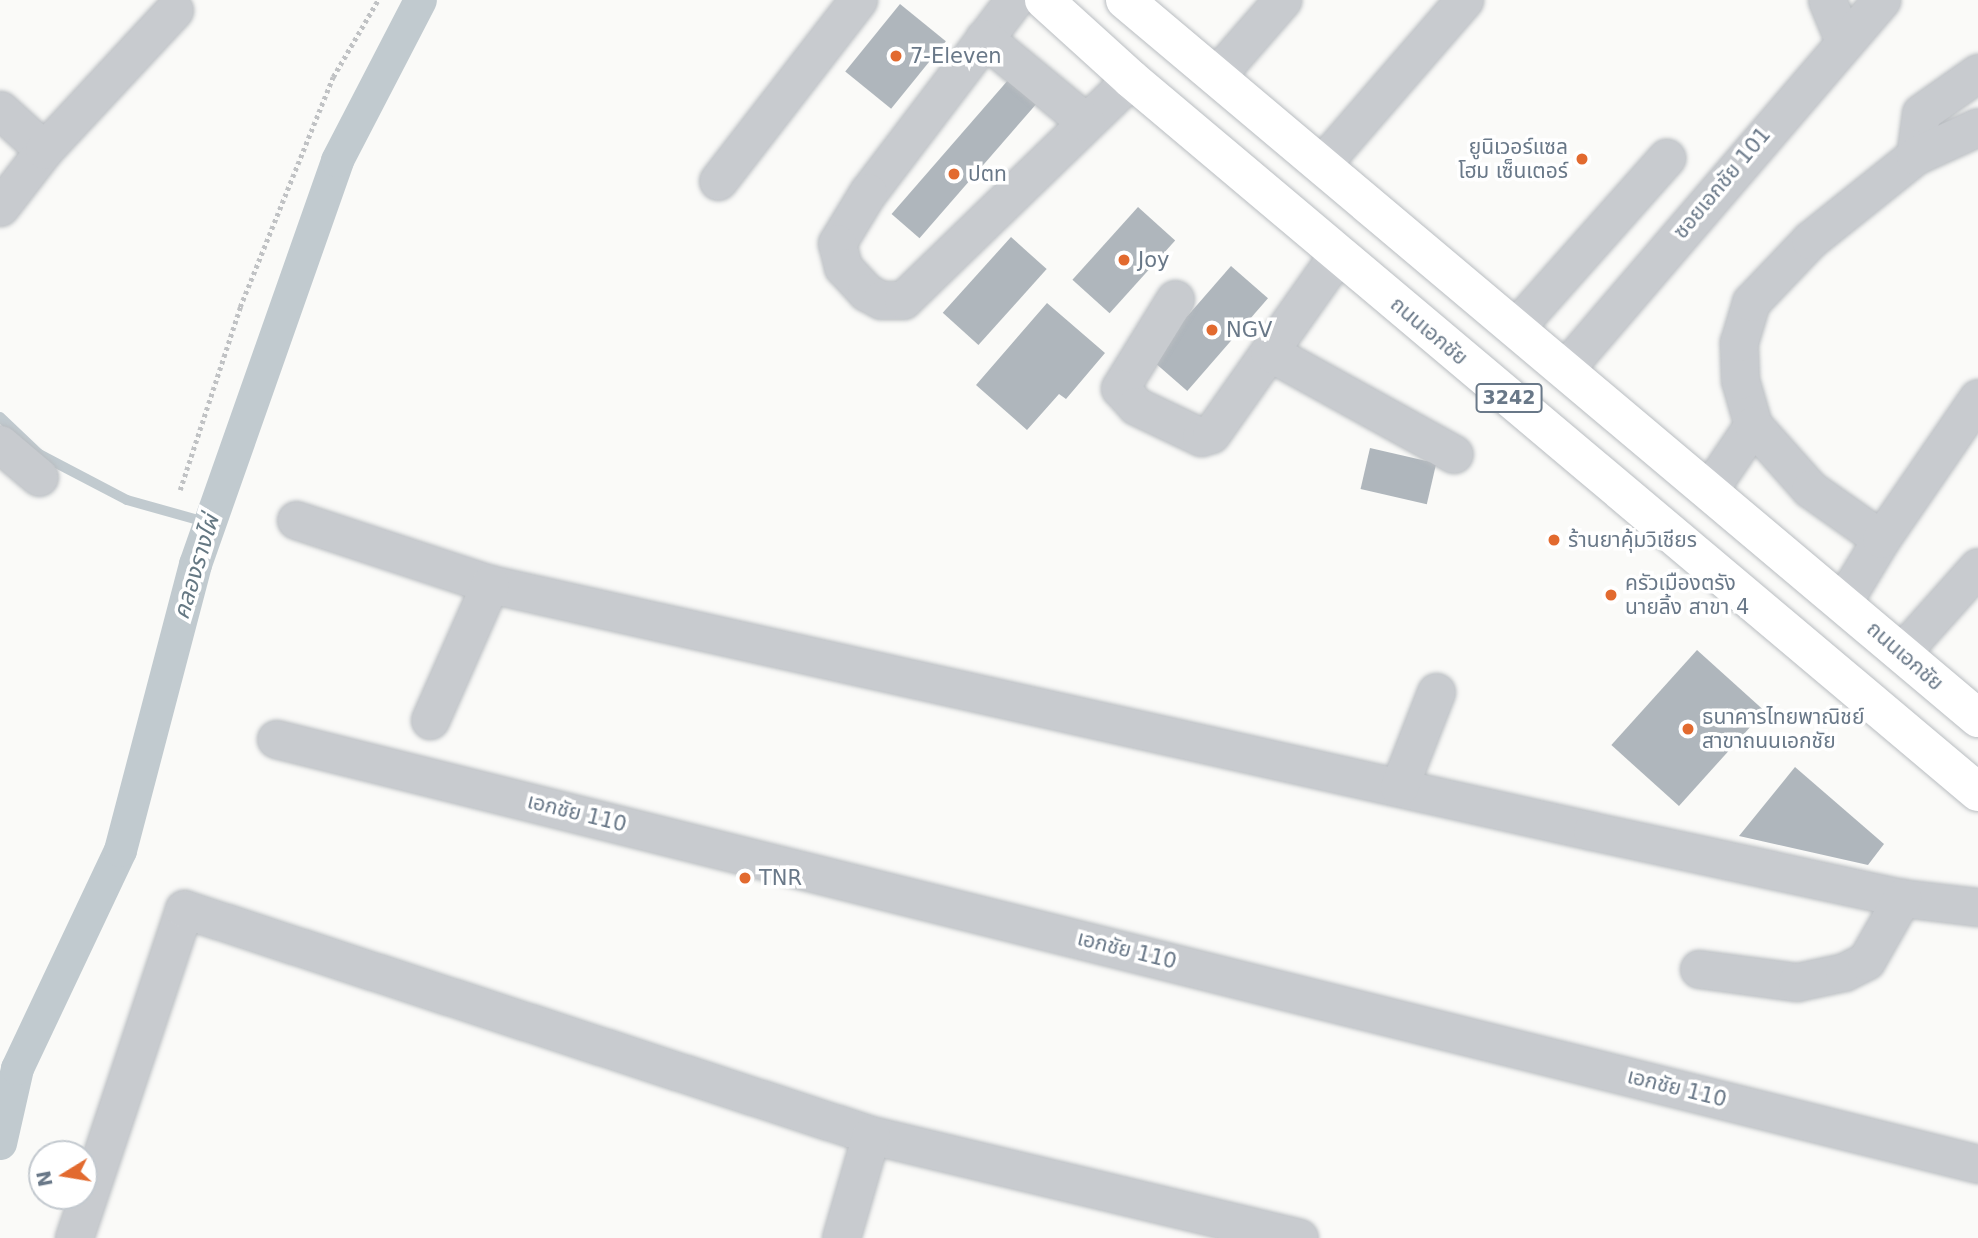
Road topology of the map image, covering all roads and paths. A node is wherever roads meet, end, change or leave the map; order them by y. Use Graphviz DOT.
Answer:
graph roads {
  1 [pos="378,0"];
  2 [pos="858,0"];
  3 [pos="1014,0"];
  4 [pos="1044,0"];
  5 [pos="1125,0"];
  6 [pos="1282,0"];
  7 [pos="1464,0"];
  8 [pos="1827,0"];
  9 [pos="1881,0"];
  10 [pos="174,10"];
  11 [pos="984,38"];
  12 [pos="1844,41"];
  13 [pos="1978,73"];
  14 [pos="1216,76"];
  15 [pos="1131,79"];
  16 [pos="0,110"];
  17 [pos="1086,122"];
  18 [pos="1978,127"];
  19 [pos="44,150"];
  20 [pos="1915,156"];
  21 [pos="1666,158"];
  22 [pos="1322,164"];
  23 [pos="718,181"];
  24 [pos="0,206"];
  25 [pos="1338,254"];
  26 [pos="1175,299"];
  27 [pos="1517,326"];
  28 [pos="1269,352"];
  29 [pos="1566,369"];
  30 [pos="1978,398"];
  31 [pos="1753,425"];
  32 [pos="0,444"];
  33 [pos="1454,454"];
  34 [pos="39,477"];
  35 [pos="180,490"];
  36 [pos="1709,490"];
  37 [pos="296,520"];
  38 [pos="1881,539"];
  39 [pos="1978,567"];
  40 [pos="490,584"];
  41 [pos="1843,602"];
  42 [pos="1901,653"];
  43 [pos="1436,692"];
  44 [pos="1978,718"];
  45 [pos="430,720"];
  46 [pos="276,739"];
  47 [pos="1399,788"];
  48 [pos="1978,792"];
  49 [pos="1902,898"];
  50 [pos="1978,907"];
  51 [pos="1699,969"];
  52 [pos="871,1135"];
  53 [pos="1978,1164"];
  54 [pos="74,1238"];
  55 [pos="841,1238"];
  56 [pos="1299,1238"];
  1 -- 35 [label="path"];
  2 -- 23 [label="street"];
  3 -- 11 [label="street"];
  4 -- 15 [label="main road, ถนนเอกชัย / 3242"];
  5 -- 14 [label="main road, ถนนเอกชัย / 3242"];
  6 -- 14 [label="street"];
  7 -- 22 [label="street"];
  8 -- 12 [label="street"];
  9 -- 12 [label="street, ซอยเอกชัย 101"];
  10 -- 19 [label="street"];
  11 -- 17 [label="street"];
  11 -- 17 [label="street"];
  12 -- 29 [label="street, ซอยเอกชัย 101"];
  13 -- 20 [label="street"];
  14 -- 22 [label="main road, ถนนเอกชัย / 3242"];
  15 -- 17 [label="street"];
  15 -- 25 [label="main road, ถนนเอกชัย / 3242"];
  16 -- 19 [label="street"];
  18 -- 20 [label="street"];
  19 -- 24 [label="street"];
  20 -- 31 [label="street"];
  21 -- 27 [label="street"];
  22 -- 27 [label="main road, ถนนเอกชัย / 3242"];
  25 -- 28 [label="street"];
  25 -- 48 [label="main road, ถนนเอกชัย / 3242"];
  26 -- 28 [label="street"];
  27 -- 29 [label="main road, ถนนเอกชัย / 3242"];
  28 -- 33 [label="street"];
  29 -- 36 [label="main road, ถนนเอกชัย / 3242"];
  30 -- 38 [label="street"];
  31 -- 36 [label="street"];
  31 -- 38 [label="street"];
  32 -- 34 [label="street"];
  36 -- 41 [label="main road, ถนนเอกชัย / 3242"];
  37 -- 40 [label="street"];
  38 -- 41 [label="street"];
  39 -- 42 [label="street"];
  40 -- 45 [label="street"];
  40 -- 47 [label="street"];
  41 -- 42 [label="main road, ถนนเอกชัย / 3242"];
  42 -- 44 [label="main road, ถนนเอกชัย / 3242"];
  43 -- 47 [label="street"];
  46 -- 53 [label="street, เอกชัย 110"];
  47 -- 49 [label="street"];
  49 -- 50 [label="street"];
  49 -- 51 [label="street"];
  52 -- 54 [label="street"];
  52 -- 55 [label="street"];
  52 -- 56 [label="street"];
}
